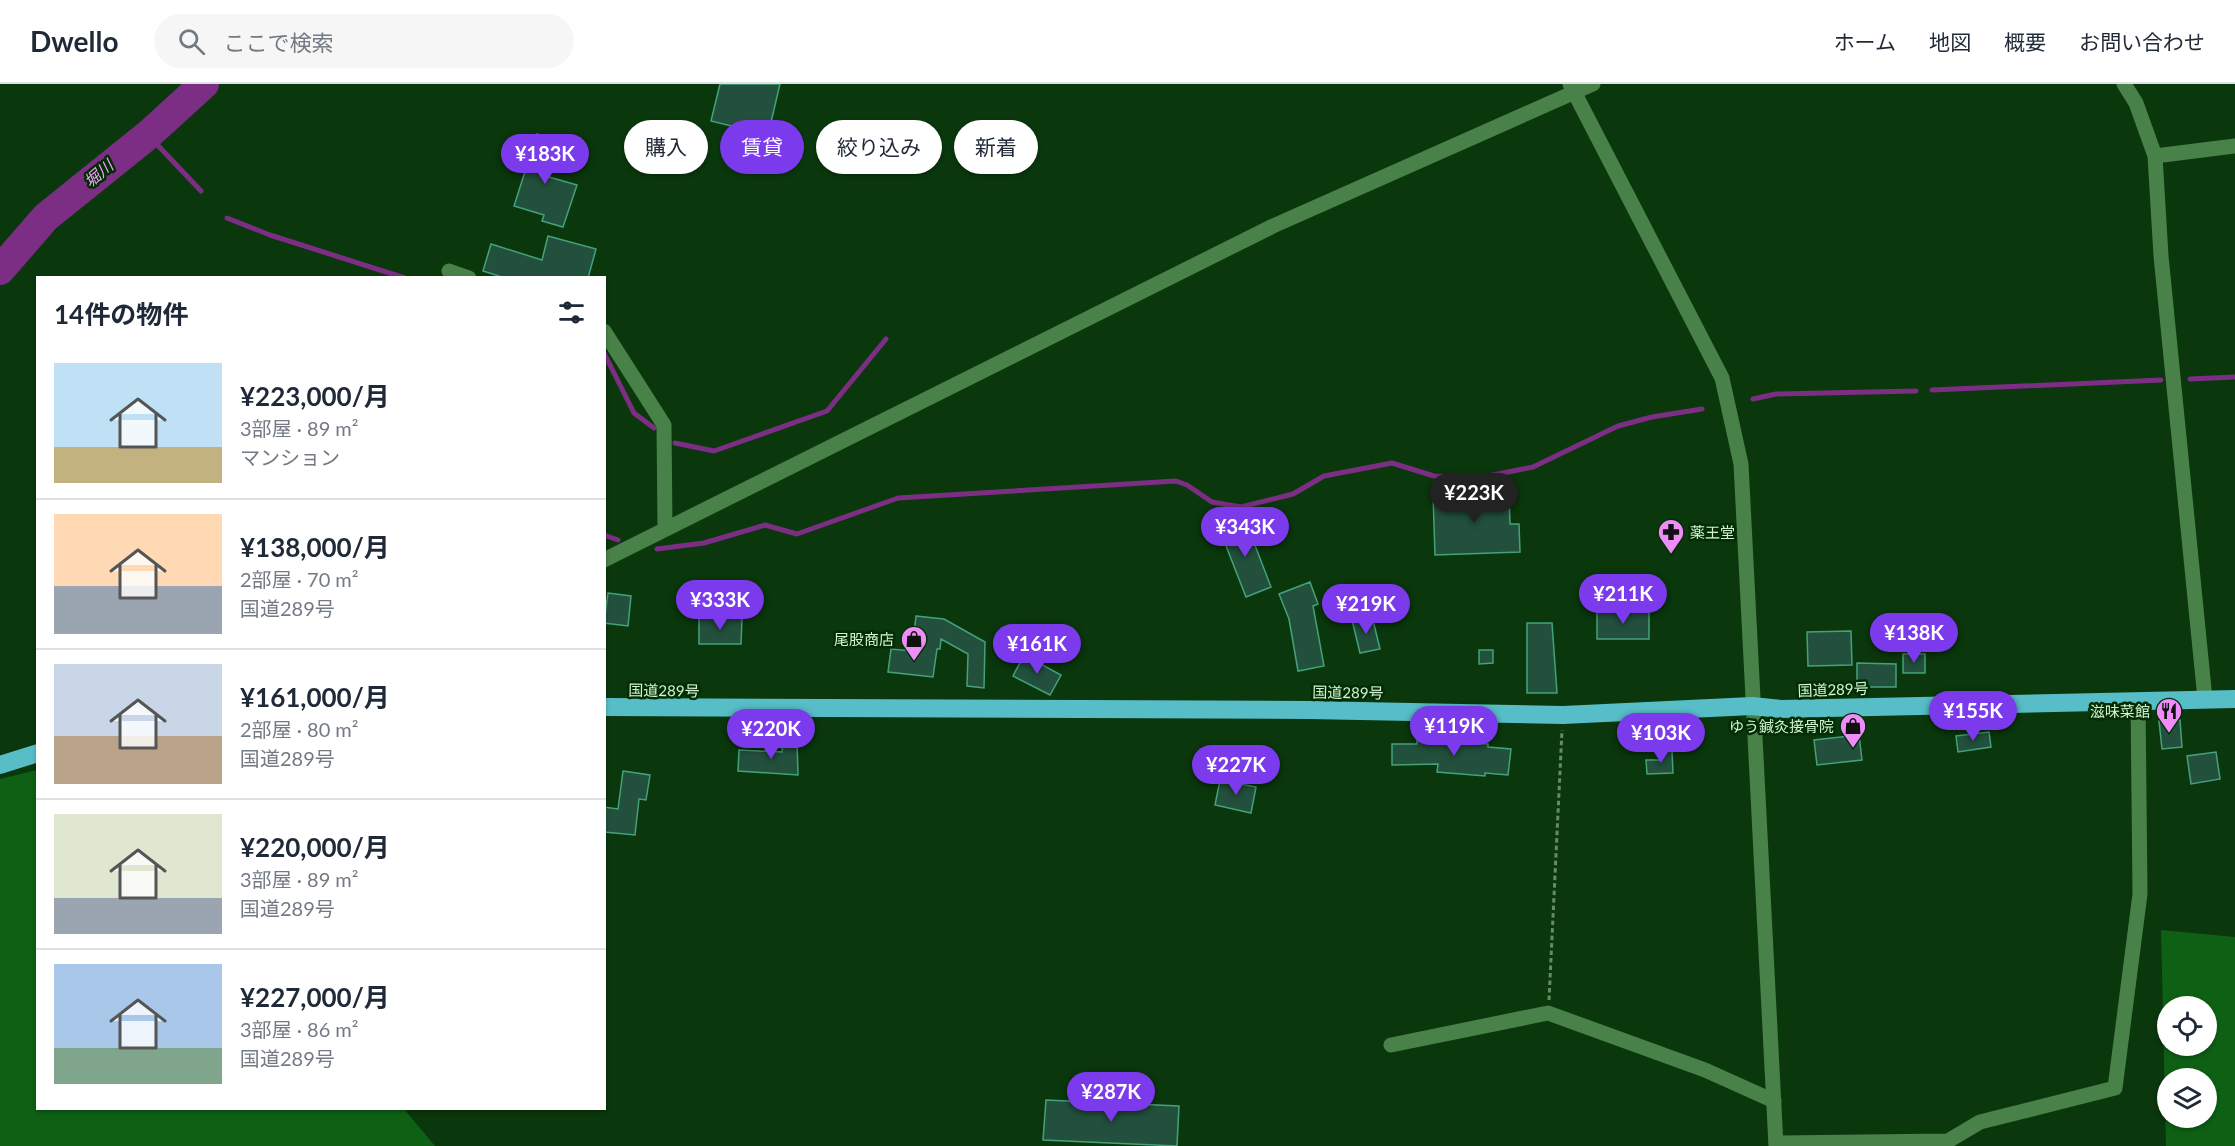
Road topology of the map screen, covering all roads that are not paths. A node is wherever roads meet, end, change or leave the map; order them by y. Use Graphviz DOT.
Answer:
graph roads {
  1 [pos="1593,84"];
  2 [pos="2124,84"];
  3 [pos="1571,89"];
  4 [pos="2235,146"];
  5 [pos="2155,156"];
  6 [pos="449,271"];
  7 [pos="463,276"];
  8 [pos="606,334"];
  9 [pos="665,529"];
  10 [pos="606,559"];
  11 [pos="2138,699"];
  12 [pos="2205,699"];
  13 [pos="2235,699"];
  14 [pos="1752,706"];
  15 [pos="606,707"];
  16 [pos="36,754"];
  17 [pos="0,765"];
  18 [pos="1391,1045"];
  19 [pos="1774,1101"];
  20 [pos="1776,1144"];
  1 -- 3 [label="street"];
  2 -- 5 [label="street"];
  3 -- 9 [label="street"];
  3 -- 14 [label="street"];
  4 -- 5 [label="street"];
  5 -- 12 [label="street"];
  6 -- 7 [label="street"];
  8 -- 9 [label="street"];
  9 -- 10 [label="street"];
  11 -- 12 [label="highway, 国道289号"];
  11 -- 14 [label="highway, 国道289号"];
  11 -- 20 [label="street"];
  12 -- 13 [label="highway, 国道289号"];
  14 -- 15 [label="highway, 国道289号"];
  14 -- 19 [label="street"];
  16 -- 17 [label="highway"];
  18 -- 19 [label="street"];
  19 -- 20 [label="street"];
}
